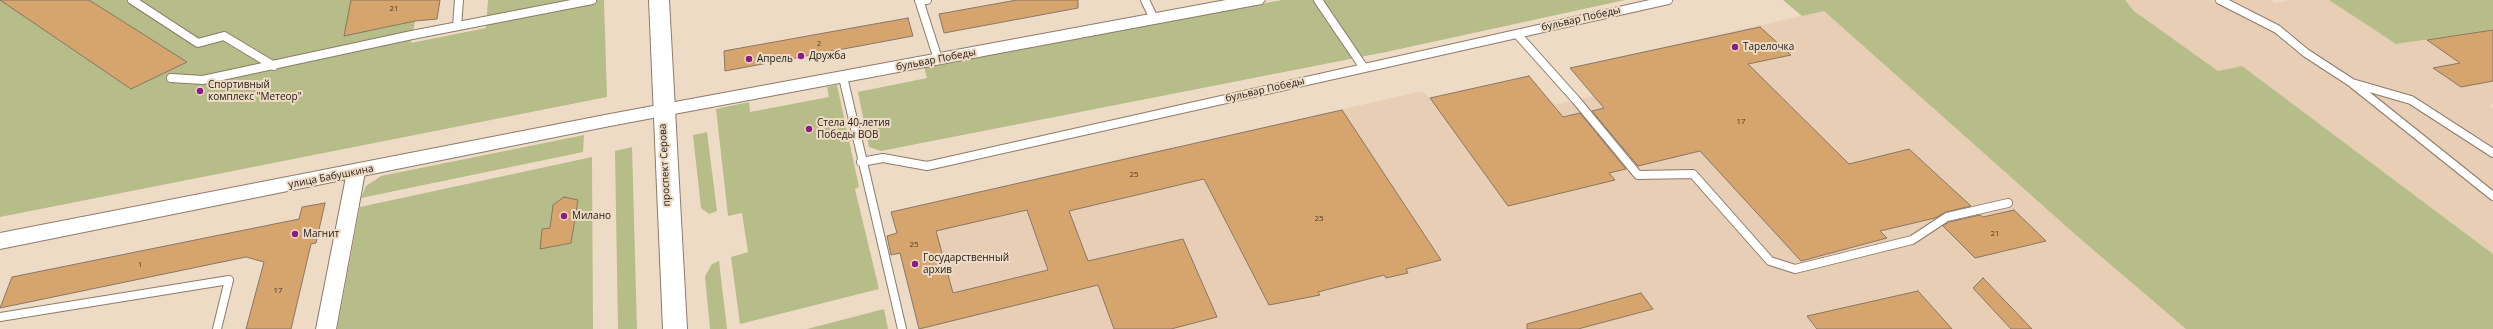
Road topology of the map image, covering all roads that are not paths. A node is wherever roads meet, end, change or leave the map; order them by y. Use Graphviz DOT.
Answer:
graph roads {
  1 [pos="132,0"];
  2 [pos="459,0"];
  3 [pos="592,0"];
  4 [pos="659,0"];
  5 [pos="927,0"];
  6 [pos="1145,0"];
  7 [pos="1256,0"];
  8 [pos="1318,0"];
  9 [pos="1668,0"];
  10 [pos="2220,0"];
  11 [pos="919,1"];
  12 [pos="1154,19"];
  13 [pos="456,26"];
  14 [pos="1517,34"];
  15 [pos="938,59"];
  16 [pos="274,66"];
  17 [pos="1364,68"];
  18 [pos="843,77"];
  19 [pos="171,78"];
  20 [pos="2352,83"];
  21 [pos="663,111"];
  22 [pos="2493,153"];
  23 [pos="861,162"];
  24 [pos="356,172"];
  25 [pos="2493,196"];
  26 [pos="2008,203"];
  27 [pos="0,241"];
  28 [pos="0,317"];
  29 [pos="217,329"];
  30 [pos="326,329"];
  31 [pos="675,329"];
  32 [pos="902,329"];
  1 -- 16 [label="lane"];
  2 -- 13 [label="lane"];
  3 -- 13 [label="lane"];
  4 -- 21 [label="main road, проспект Серова"];
  5 -- 11 [label="lane"];
  6 -- 12 [label="lane"];
  7 -- 12 [label="street, бульвар Победы"];
  8 -- 17 [label="lane"];
  9 -- 14 [label="lane, бульвар Победы"];
  10 -- 20 [label="lane"];
  11 -- 15 [label="lane"];
  12 -- 15 [label="street, бульвар Победы"];
  13 -- 16 [label="lane"];
  14 -- 17 [label="lane, бульвар Победы"];
  14 -- 26 [label="lane"];
  15 -- 18 [label="street, бульвар Победы"];
  16 -- 19 [label="lane"];
  17 -- 23 [label="lane, бульвар Победы"];
  18 -- 21 [label="street, бульвар Победы"];
  18 -- 23 [label="lane"];
  20 -- 22 [label="lane"];
  20 -- 25 [label="lane"];
  21 -- 24 [label="street, улица Бабушкина"];
  21 -- 31 [label="main road, проспект Серова"];
  23 -- 32 [label="lane"];
  24 -- 27 [label="street, улица Бабушкина"];
  24 -- 30 [label="street"];
  28 -- 29 [label="lane"];
}
